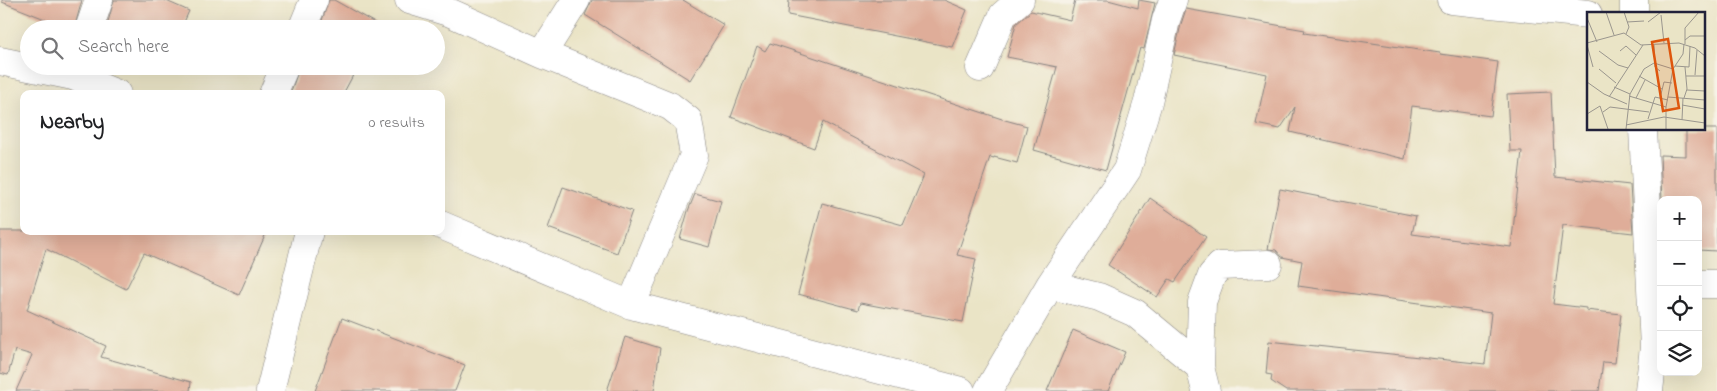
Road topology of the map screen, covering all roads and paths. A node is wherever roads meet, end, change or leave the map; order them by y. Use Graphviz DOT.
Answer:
graph roads {
  1 [pos="99,0"];
  2 [pos="314,0"];
  3 [pos="409,0"];
  4 [pos="576,0"];
  5 [pos="1020,0"];
  6 [pos="1173,0"];
  7 [pos="1451,0"];
  8 [pos="1587,14"];
  9 [pos="93,20"];
  10 [pos="306,20"];
  11 [pos="542,54"];
  12 [pos="0,61"];
  13 [pos="20,64"];
  14 [pos="980,68"];
  15 [pos="82,75"];
  16 [pos="281,75"];
  17 [pos="110,90"];
  18 [pos="275,90"];
  19 [pos="1643,130"];
  20 [pos="445,227"];
  21 [pos="308,235"];
  22 [pos="1268,264"];
  23 [pos="1702,284"];
  24 [pos="1717,284"];
  25 [pos="1050,285"];
  26 [pos="1656,285"];
  27 [pos="631,305"];
  28 [pos="1203,379"];
  29 [pos="270,391"];
  30 [pos="960,391"];
  31 [pos="988,391"];
  32 [pos="1649,391"];
  1 -- 9 [label="street"];
  2 -- 10 [label="street"];
  3 -- 11 [label="street"];
  4 -- 11 [label="street"];
  5 -- 14 [label="street"];
  6 -- 25 [label="street"];
  7 -- 8 [label="street"];
  11 -- 27 [label="street"];
  12 -- 13 [label="street"];
  15 -- 17 [label="street"];
  16 -- 18 [label="street"];
  19 -- 26 [label="street"];
  20 -- 27 [label="street"];
  21 -- 29 [label="street"];
  22 -- 28 [label="street"];
  23 -- 24 [label="street"];
  25 -- 28 [label="street"];
  25 -- 31 [label="street"];
  26 -- 32 [label="street"];
  27 -- 30 [label="street"];
}
